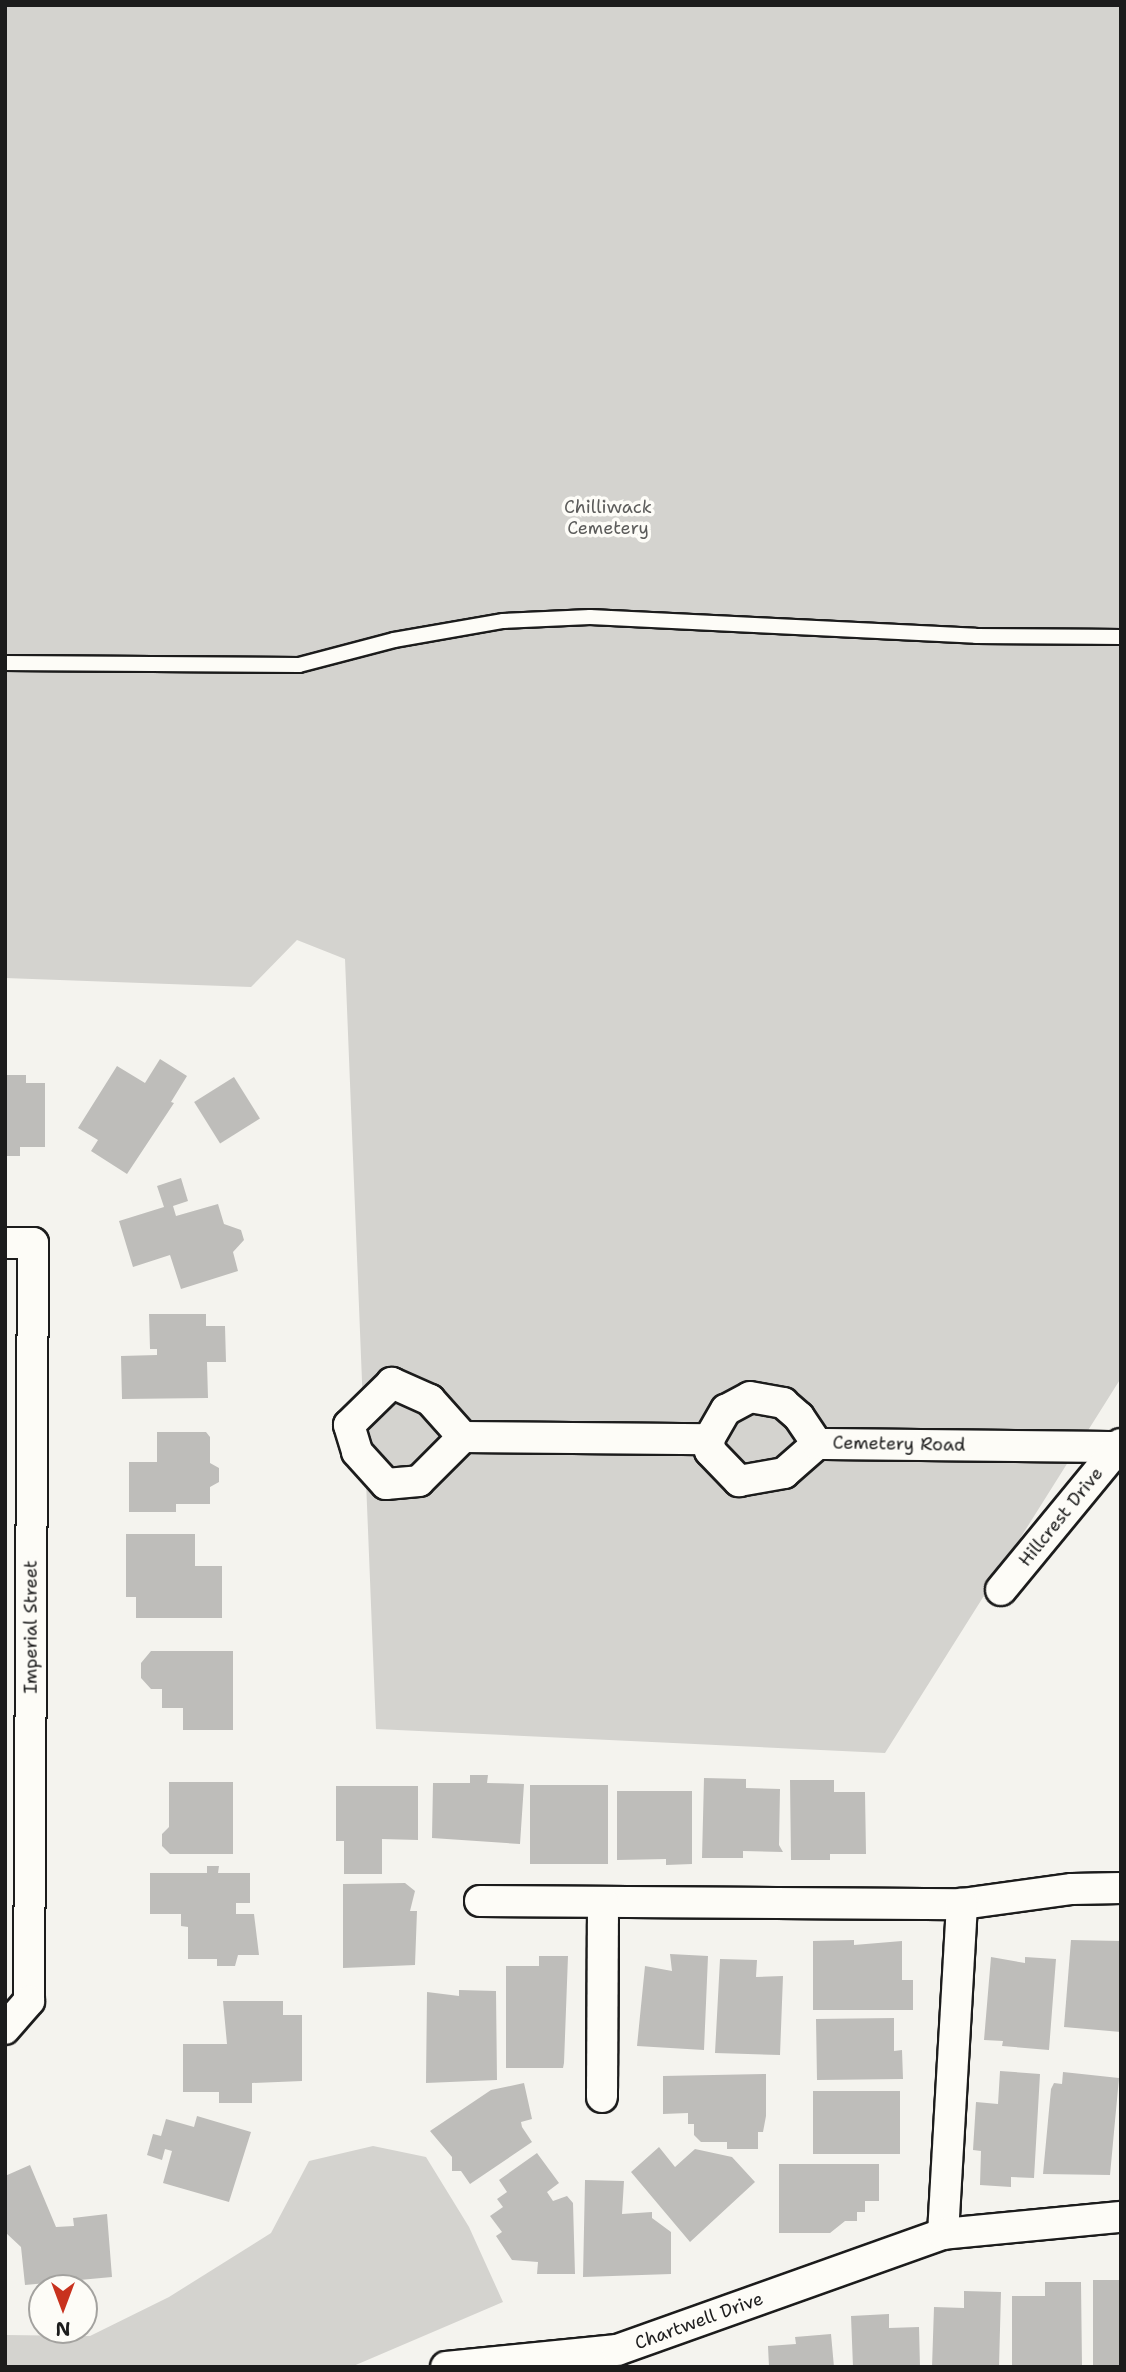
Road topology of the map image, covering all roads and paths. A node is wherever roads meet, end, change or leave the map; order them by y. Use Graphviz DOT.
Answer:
graph roads {
  1 [pos="1121,637"];
  2 [pos="5,663"];
  3 [pos="5,1243"];
  4 [pos="463,1437"];
  5 [pos="709,1439"];
  6 [pos="817,1444"];
  7 [pos="1120,1445"];
  8 [pos="1001,1590"];
  9 [pos="1121,1888"];
  10 [pos="480,1901"];
  11 [pos="603,1903"];
  12 [pos="962,1904"];
  13 [pos="5,2029"];
  14 [pos="602,2097"];
  15 [pos="1121,2217"];
  16 [pos="943,2235"];
  17 [pos="446,2367"];
  1 -- 2 [label="lane"];
  3 -- 13 [label="street, Imperial Street"];
  4 -- 5 [label="street"];
  5 -- 6 [label="street, Cemetery Road"];
  5 -- 6 [label="street"];
  6 -- 7 [label="street, Cemetery Road"];
  7 -- 8 [label="street, Hillcrest Drive"];
  9 -- 12 [label="street"];
  10 -- 11 [label="street"];
  11 -- 12 [label="street"];
  11 -- 14 [label="street"];
  12 -- 16 [label="street"];
  15 -- 16 [label="street, Chartwell Drive"];
  16 -- 17 [label="street, Chartwell Drive"];
}
